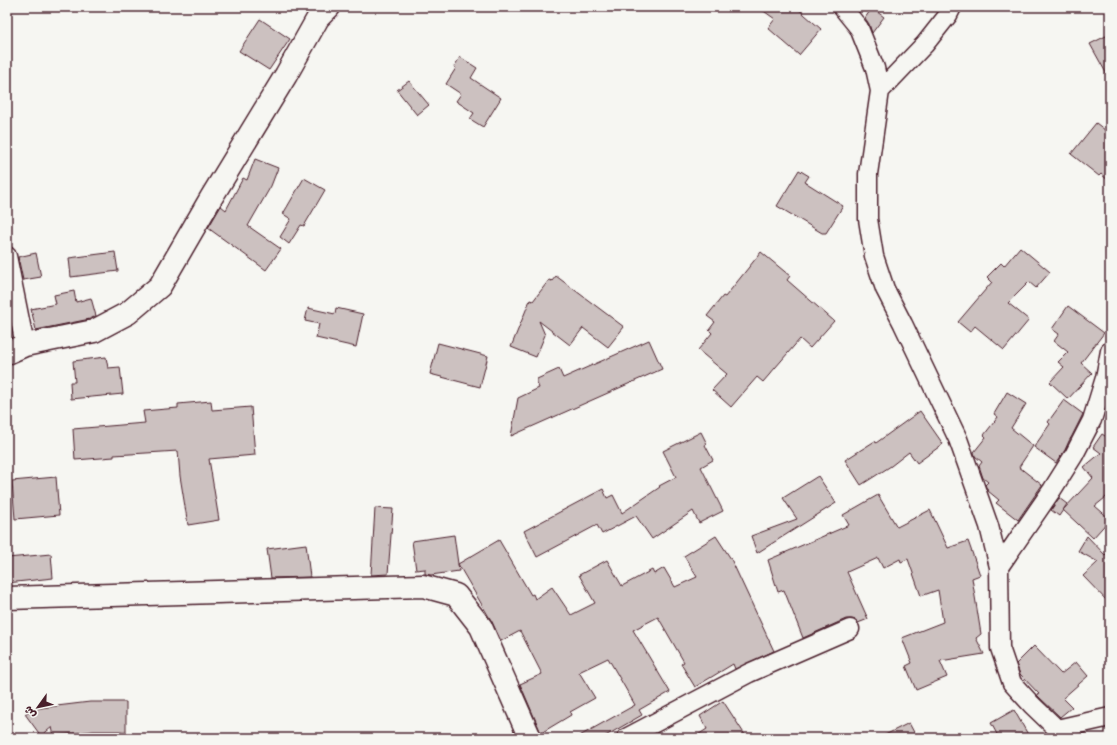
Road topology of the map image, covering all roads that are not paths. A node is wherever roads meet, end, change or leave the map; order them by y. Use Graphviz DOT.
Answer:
graph roads {
  1 [pos="329,7"];
  2 [pos="842,7"];
  3 [pos="952,7"];
  4 [pos="880,91"];
  5 [pos="7,256"];
  6 [pos="16,349"];
  7 [pos="1110,351"];
  8 [pos="999,567"];
  9 [pos="7,598"];
  10 [pos="850,629"];
  11 [pos="1110,717"];
  12 [pos="530,738"];
  13 [pos="626,738"];
  1 -- 6 [label="main road"];
  2 -- 4 [label="street"];
  3 -- 4 [label="street"];
  4 -- 8 [label="street"];
  5 -- 6 [label="street"];
  7 -- 8 [label="street"];
  8 -- 11 [label="street"];
  9 -- 12 [label="main road"];
  10 -- 13 [label="street"];
}
